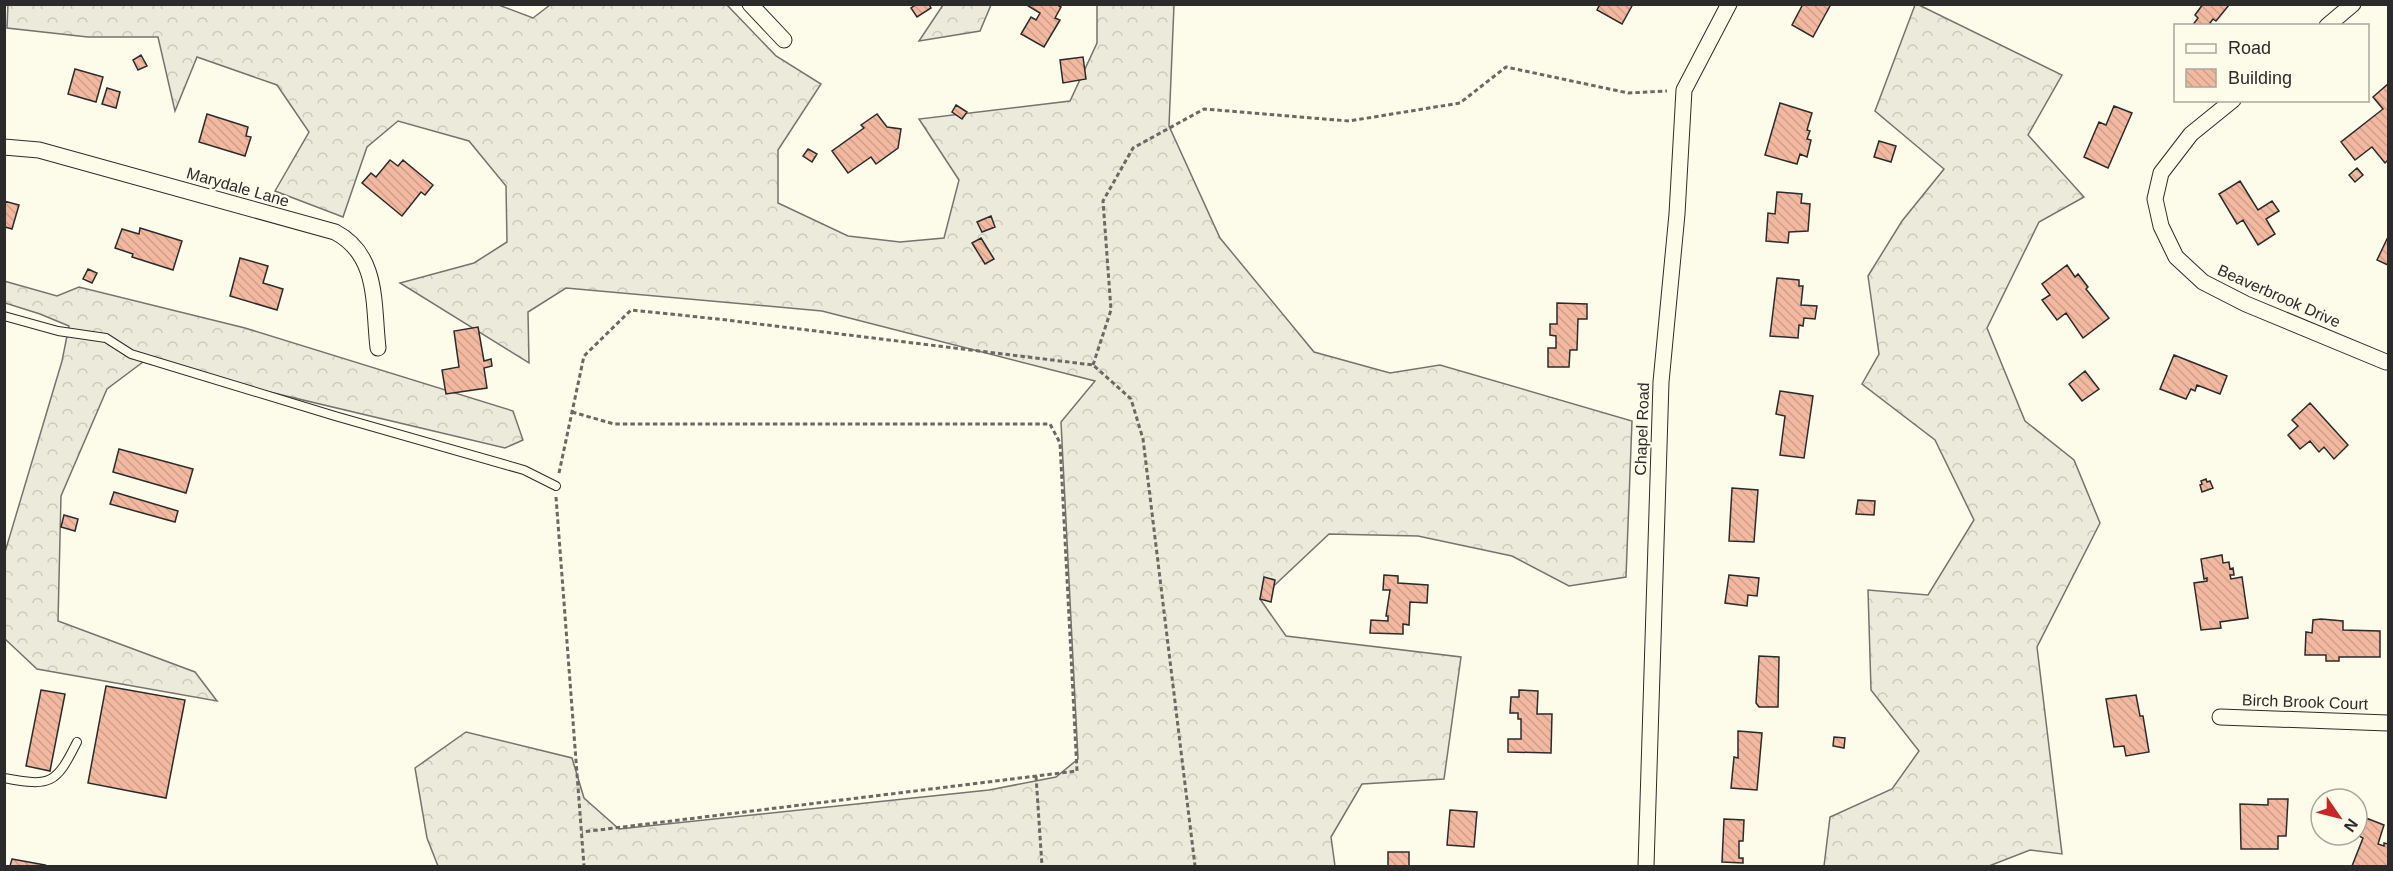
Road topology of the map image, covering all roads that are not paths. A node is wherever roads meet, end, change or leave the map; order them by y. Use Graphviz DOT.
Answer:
graph roads {
  1 [pos="750,4"];
  2 [pos="1729,4"];
  3 [pos="2353,4"];
  4 [pos="2329,24"];
  5 [pos="784,40"];
  6 [pos="2231,102"];
  7 [pos="4,147"];
  8 [pos="4,316"];
  9 [pos="378,348"];
  10 [pos="2386,362"];
  11 [pos="556,486"];
  12 [pos="2220,717"];
  13 [pos="2388,723"];
  14 [pos="77,742"];
  15 [pos="4,778"];
  16 [pos="1646,867"];
  1 -- 5 [label="street"];
  2 -- 16 [label="street, Chapel Road"];
  3 -- 4 [label="street"];
  6 -- 10 [label="street, Beaverbrook Drive"];
  7 -- 9 [label="street, Marydale Lane"];
  8 -- 11 [label="lane"];
  12 -- 13 [label="street, Birch Brook Court"];
  14 -- 15 [label="lane"];
}
